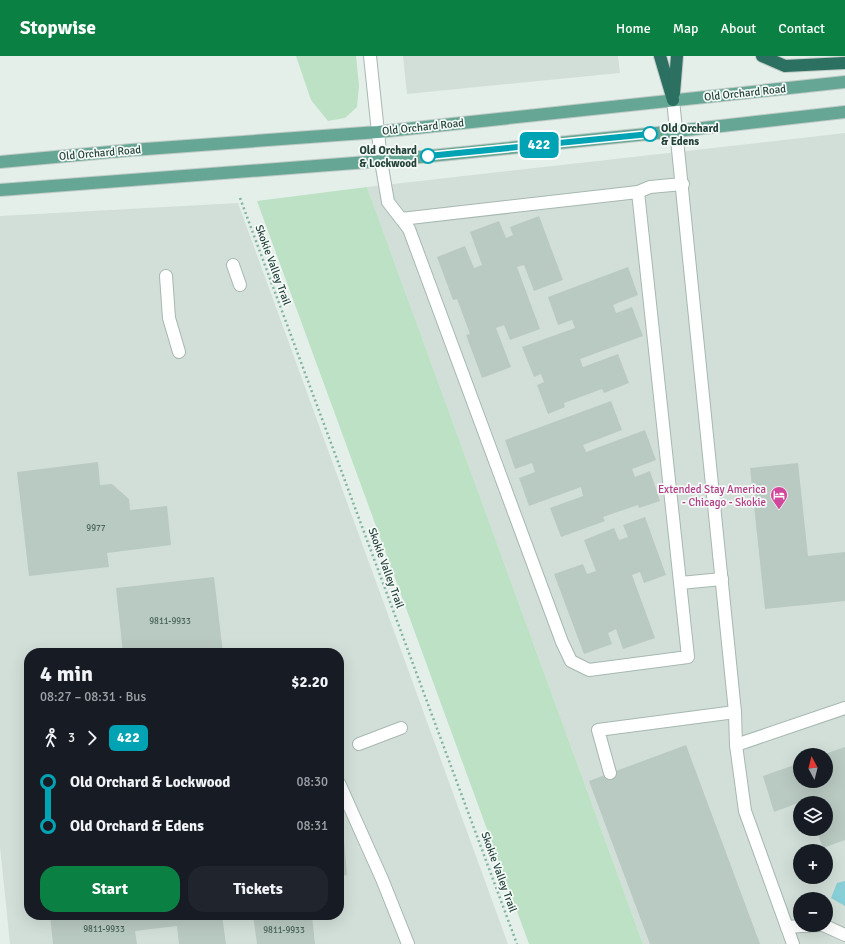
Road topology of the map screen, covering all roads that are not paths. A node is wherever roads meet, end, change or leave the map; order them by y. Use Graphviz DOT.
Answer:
graph roads {
  1 [pos="370,56"];
  2 [pos="660,56"];
  3 [pos="677,56"];
  4 [pos="762,56"];
  5 [pos="845,62"];
  6 [pos="845,82"];
  7 [pos="673,100"];
  8 [pos="845,112"];
  9 [pos="677,131"];
  10 [pos="378,132"];
  11 [pos="381,161"];
  12 [pos="0,162"];
  13 [pos="683,184"];
  14 [pos="0,190"];
  15 [pos="638,192"];
  16 [pos="401,219"];
  17 [pos="233,265"];
  18 [pos="166,276"];
  19 [pos="240,285"];
  20 [pos="179,352"];
  21 [pos="722,579"];
  22 [pos="680,584"];
  23 [pos="845,708"];
  24 [pos="735,712"];
  25 [pos="401,728"];
  26 [pos="359,744"];
  27 [pos="736,745"];
  28 [pos="610,773"];
  29 [pos="344,794"];
  30 [pos="787,927"];
  31 [pos="793,927"];
  32 [pos="833,930"];
  33 [pos="845,935"];
  34 [pos="408,944"];
  35 [pos="793,944"];
  1 -- 10 [label="street"];
  2 -- 7 [label="highway"];
  3 -- 7 [label="highway"];
  4 -- 5 [label="highway"];
  6 -- 7 [label="main road, Old Orchard Road"];
  7 -- 9 [label="street"];
  7 -- 10 [label="main road, Old Orchard Road"];
  8 -- 9 [label="main road"];
  9 -- 11 [label="main road"];
  9 -- 13 [label="street"];
  10 -- 11 [label="street"];
  10 -- 12 [label="main road, Old Orchard Road"];
  11 -- 14 [label="main road"];
  11 -- 16 [label="street"];
  13 -- 15 [label="street"];
  13 -- 21 [label="street"];
  15 -- 16 [label="street"];
  15 -- 22 [label="street"];
  16 -- 22 [label="street"];
  17 -- 19 [label="street"];
  18 -- 20 [label="street"];
  21 -- 22 [label="street"];
  21 -- 24 [label="street"];
  23 -- 27 [label="street"];
  24 -- 27 [label="street"];
  24 -- 28 [label="street"];
  25 -- 26 [label="street"];
  27 -- 30 [label="street"];
  29 -- 34 [label="street"];
  30 -- 31 [label="street"];
  30 -- 35 [label="street"];
  32 -- 33 [label="street"];
}
